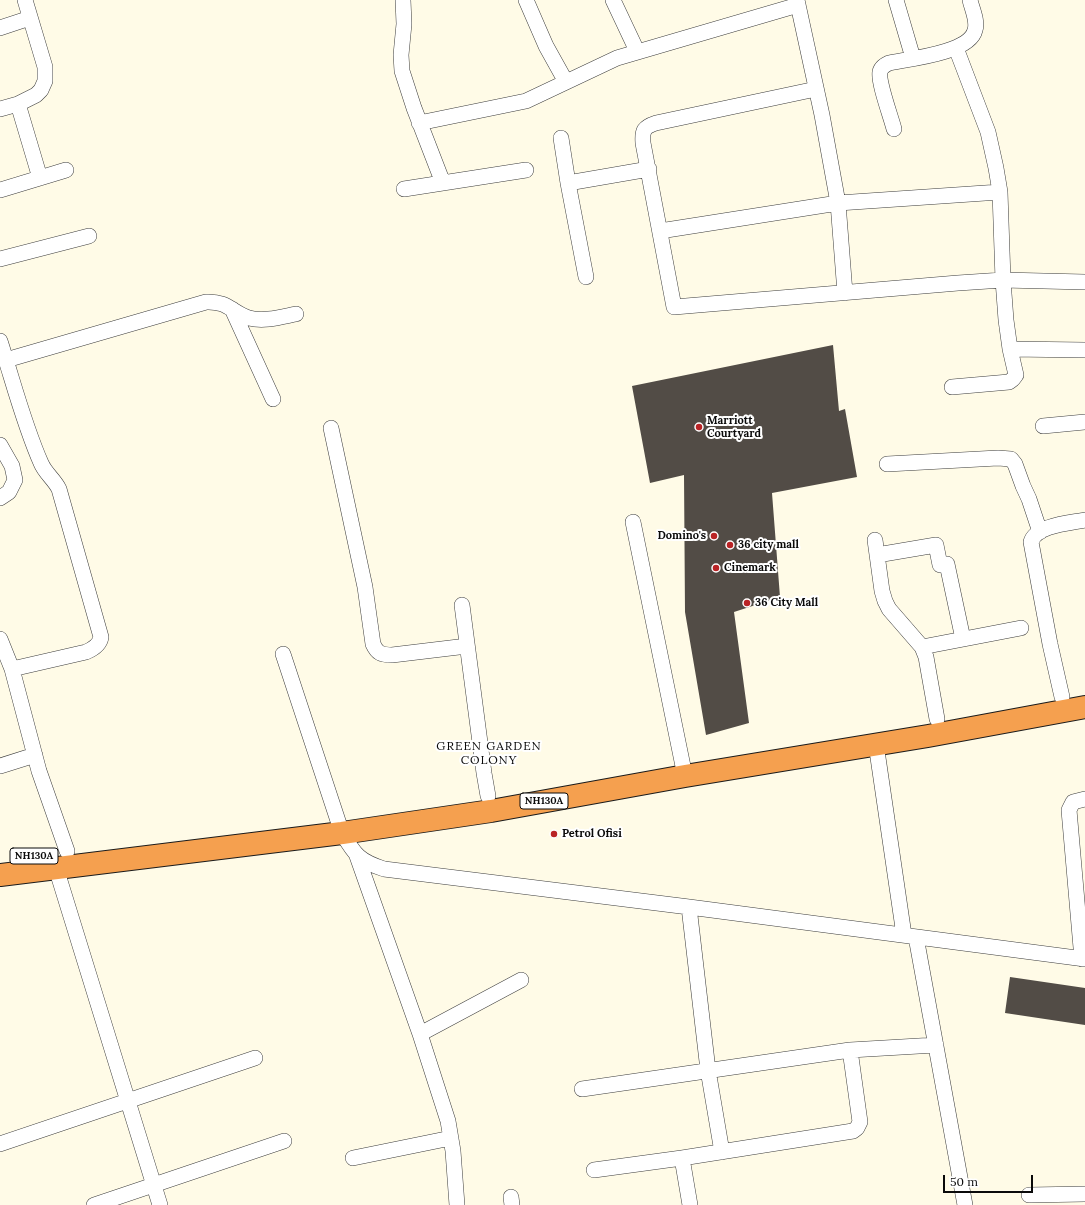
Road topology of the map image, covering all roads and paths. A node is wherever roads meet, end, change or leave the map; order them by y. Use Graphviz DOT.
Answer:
graph roads {
  1 [pos="25,0"];
  2 [pos="403,0"];
  3 [pos="526,0"];
  4 [pos="613,0"];
  5 [pos="896,0"];
  6 [pos="970,0"];
  7 [pos="797,3"];
  8 [pos="30,18"];
  9 [pos="0,28"];
  10 [pos="956,48"];
  11 [pos="637,51"];
  12 [pos="913,58"];
  13 [pos="566,82"];
  14 [pos="816,89"];
  15 [pos="18,104"];
  16 [pos="0,109"];
  17 [pos="419,123"];
  18 [pos="894,129"];
  19 [pos="560,138"];
  20 [pos="649,169"];
  21 [pos="66,170"];
  22 [pos="526,170"];
  23 [pos="40,178"];
  24 [pos="443,183"];
  25 [pos="568,183"];
  26 [pos="404,189"];
  27 [pos="0,190"];
  28 [pos="1000,192"];
  29 [pos="838,203"];
  30 [pos="660,231"];
  31 [pos="89,236"];
  32 [pos="0,259"];
  33 [pos="586,276"];
  34 [pos="1003,280"];
  35 [pos="1085,282"];
  36 [pos="845,293"];
  37 [pos="232,309"];
  38 [pos="296,314"];
  39 [pos="0,340"];
  40 [pos="1010,349"];
  41 [pos="1085,350"];
  42 [pos="6,360"];
  43 [pos="952,387"];
  44 [pos="273,399"];
  45 [pos="1085,422"];
  46 [pos="1043,426"];
  47 [pos="331,428"];
  48 [pos="0,445"];
  49 [pos="887,464"];
  50 [pos="0,498"];
  51 [pos="1085,520"];
  52 [pos="633,522"];
  53 [pos="1040,532"];
  54 [pos="462,605"];
  55 [pos="1021,628"];
  56 [pos="0,639"];
  57 [pos="962,639"];
  58 [pos="468,646"];
  59 [pos="922,647"];
  60 [pos="283,654"];
  61 [pos="12,669"];
  62 [pos="1085,693"];
  63 [pos="1062,697"];
  64 [pos="1085,707"];
  65 [pos="930,726"];
  66 [pos="876,744"];
  67 [pos="35,755"];
  68 [pos="0,766"];
  69 [pos="683,770"];
  70 [pos="488,796"];
  71 [pos="1085,799"];
  72 [pos="340,826"];
  73 [pos="357,856"];
  74 [pos="0,860"];
  75 [pos="62,860"];
  76 [pos="0,875"];
  77 [pos="689,907"];
  78 [pos="910,936"];
  79 [pos="1084,959"];
  80 [pos="521,980"];
  81 [pos="420,1034"];
  82 [pos="936,1045"];
  83 [pos="850,1050"];
  84 [pos="255,1058"];
  85 [pos="708,1070"];
  86 [pos="582,1089"];
  87 [pos="128,1100"];
  88 [pos="451,1138"];
  89 [pos="284,1141"];
  90 [pos="0,1144"];
  91 [pos="722,1152"];
  92 [pos="353,1158"];
  93 [pos="682,1158"];
  94 [pos="594,1170"];
  95 [pos="154,1185"];
  96 [pos="1085,1194"];
  97 [pos="1029,1195"];
  98 [pos="94,1205"];
  99 [pos="160,1205"];
  100 [pos="457,1205"];
  101 [pos="690,1205"];
  102 [pos="965,1205"];
  1 -- 8 [label="street"];
  2 -- 17 [label="street"];
  3 -- 13 [label="street"];
  4 -- 11 [label="street"];
  5 -- 12 [label="street"];
  6 -- 10 [label="street"];
  7 -- 11 [label="street"];
  7 -- 14 [label="street"];
  8 -- 9 [label="street"];
  8 -- 15 [label="street"];
  10 -- 12 [label="street"];
  10 -- 28 [label="street"];
  11 -- 13 [label="street"];
  12 -- 18 [label="street"];
  13 -- 17 [label="street"];
  14 -- 20 [label="street"];
  14 -- 29 [label="street"];
  15 -- 16 [label="street"];
  15 -- 23 [label="street"];
  17 -- 24 [label="street"];
  19 -- 25 [label="street"];
  20 -- 25 [label="street"];
  20 -- 30 [label="street"];
  21 -- 23 [label="street"];
  22 -- 24 [label="street"];
  23 -- 27 [label="street"];
  24 -- 26 [label="street"];
  25 -- 33 [label="street"];
  28 -- 29 [label="street"];
  28 -- 34 [label="street"];
  29 -- 30 [label="street"];
  29 -- 36 [label="street"];
  30 -- 36 [label="street"];
  31 -- 32 [label="street"];
  34 -- 35 [label="street"];
  34 -- 36 [label="street"];
  34 -- 40 [label="street"];
  37 -- 38 [label="street"];
  37 -- 42 [label="street"];
  37 -- 44 [label="street"];
  39 -- 42 [label="street"];
  40 -- 41 [label="street"];
  40 -- 43 [label="street"];
  42 -- 61 [label="street"];
  45 -- 46 [label="street"];
  47 -- 58 [label="street"];
  48 -- 50 [label="street"];
  49 -- 53 [label="street"];
  51 -- 53 [label="street"];
  52 -- 69 [label="street"];
  53 -- 63 [label="street"];
  54 -- 58 [label="street"];
  55 -- 57 [label="street"];
  56 -- 61 [label="street"];
  57 -- 59 [label="street"];
  57 -- 59 [label="street"];
  58 -- 70 [label="street"];
  59 -- 65 [label="street"];
  60 -- 72 [label="street"];
  61 -- 67 [label="street"];
  62 -- 63 [label="highway, NH130A"];
  63 -- 65 [label="highway, NH130A"];
  64 -- 65 [label="highway, NH130A"];
  65 -- 66 [label="highway, NH130A"];
  65 -- 69 [label="highway, NH130A"];
  66 -- 69 [label="highway, NH130A"];
  66 -- 78 [label="street"];
  67 -- 68 [label="street"];
  67 -- 75 [label="street"];
  69 -- 70 [label="highway, NH130A"];
  69 -- 72 [label="highway, NH130A"];
  70 -- 72 [label="highway, NH130A"];
  71 -- 79 [label="street"];
  72 -- 73 [label="street"];
  72 -- 75 [label="highway, NH130A"];
  73 -- 77 [label="street"];
  73 -- 81 [label="street"];
  74 -- 75 [label="highway, NH130A"];
  75 -- 76 [label="highway, NH130A"];
  75 -- 87 [label="street"];
  77 -- 78 [label="street"];
  77 -- 85 [label="street"];
  78 -- 79 [label="street"];
  78 -- 82 [label="street"];
  80 -- 81 [label="street"];
  81 -- 88 [label="street"];
  82 -- 83 [label="street"];
  82 -- 102 [label="street"];
  83 -- 85 [label="street"];
  83 -- 91 [label="street"];
  84 -- 87 [label="street"];
  85 -- 86 [label="street"];
  85 -- 91 [label="street"];
  87 -- 90 [label="street"];
  87 -- 95 [label="street"];
  88 -- 92 [label="street"];
  88 -- 100 [label="street"];
  89 -- 95 [label="street"];
  91 -- 93 [label="street"];
  93 -- 94 [label="street"];
  93 -- 101 [label="street"];
  95 -- 98 [label="street"];
  95 -- 99 [label="street"];
  96 -- 97 [label="street"];
}
